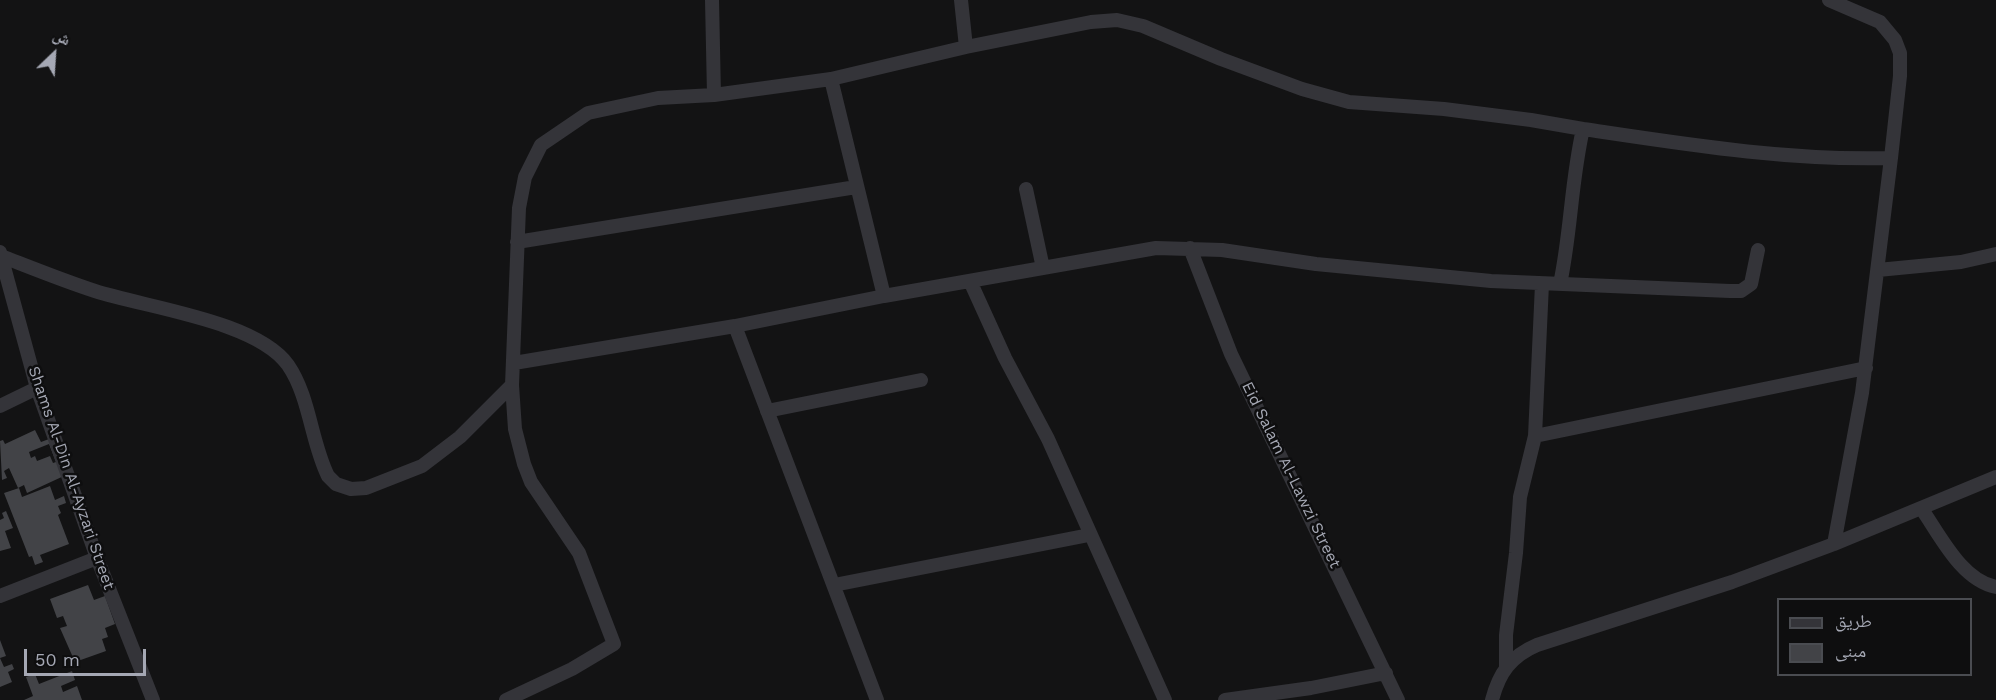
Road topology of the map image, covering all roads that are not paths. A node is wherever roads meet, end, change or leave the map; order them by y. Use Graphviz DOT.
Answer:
graph roads {
  1 [pos="712,0"];
  2 [pos="961,0"];
  3 [pos="1829,0"];
  4 [pos="966,47"];
  5 [pos="831,79"];
  6 [pos="714,95"];
  7 [pos="1583,129"];
  8 [pos="1891,158"];
  9 [pos="856,187"];
  10 [pos="1026,189"];
  11 [pos="517,242"];
  12 [pos="1190,248"];
  13 [pos="1758,250"];
  14 [pos="1,254"];
  15 [pos="1996,254"];
  16 [pos="1043,268"];
  17 [pos="1878,270"];
  18 [pos="970,281"];
  19 [pos="1542,284"];
  20 [pos="1560,284"];
  21 [pos="884,296"];
  22 [pos="735,326"];
  23 [pos="514,363"];
  24 [pos="1866,368"];
  25 [pos="921,380"];
  26 [pos="512,384"];
  27 [pos="37,388"];
  28 [pos="0,406"];
  29 [pos="767,411"];
  30 [pos="1535,436"];
  31 [pos="1996,477"];
  32 [pos="1921,508"];
  33 [pos="1089,535"];
  34 [pos="1834,544"];
  35 [pos="97,558"];
  36 [pos="834,585"];
  37 [pos="1996,587"];
  38 [pos="0,596"];
  39 [pos="1506,666"];
  40 [pos="1386,673"];
  41 [pos="153,700"];
  42 [pos="506,700"];
  43 [pos="877,700"];
  44 [pos="1165,700"];
  45 [pos="1225,700"];
  46 [pos="1398,700"];
  47 [pos="1492,700"];
  1 -- 6 [label="street"];
  2 -- 4 [label="street"];
  3 -- 8 [label="street"];
  4 -- 5 [label="street"];
  4 -- 7 [label="street"];
  5 -- 6 [label="street"];
  5 -- 9 [label="street"];
  6 -- 11 [label="street"];
  7 -- 8 [label="street"];
  7 -- 20 [label="street"];
  8 -- 17 [label="street"];
  9 -- 11 [label="street"];
  9 -- 21 [label="street"];
  10 -- 16 [label="street"];
  11 -- 23 [label="street"];
  12 -- 16 [label="street"];
  12 -- 19 [label="street"];
  12 -- 40 [label="street, Eid Salam Al-Lawzi Street"];
  13 -- 20 [label="street"];
  14 -- 26 [label="street"];
  14 -- 27 [label="street, Shams Al-Din Al-Ayzari Street"];
  15 -- 17 [label="street"];
  16 -- 18 [label="street"];
  17 -- 24 [label="street"];
  18 -- 21 [label="street"];
  18 -- 33 [label="street"];
  19 -- 20 [label="street"];
  19 -- 30 [label="street"];
  21 -- 22 [label="street"];
  22 -- 23 [label="street"];
  22 -- 29 [label="street"];
  23 -- 26 [label="street"];
  24 -- 30 [label="street"];
  24 -- 34 [label="street"];
  25 -- 29 [label="street"];
  26 -- 42 [label="street"];
  27 -- 28 [label="street"];
  27 -- 35 [label="street, Shams Al-Din Al-Ayzari Street"];
  29 -- 36 [label="street"];
  30 -- 39 [label="street"];
  31 -- 32 [label="street"];
  32 -- 34 [label="street"];
  32 -- 37 [label="street"];
  33 -- 36 [label="street"];
  33 -- 44 [label="street"];
  34 -- 39 [label="street"];
  35 -- 38 [label="street"];
  35 -- 41 [label="street, Shams Al-Din Al-Ayzari Street"];
  36 -- 43 [label="street"];
  39 -- 47 [label="street"];
  40 -- 45 [label="street"];
  40 -- 46 [label="street, Eid Salam Al-Lawzi Street"];
}
